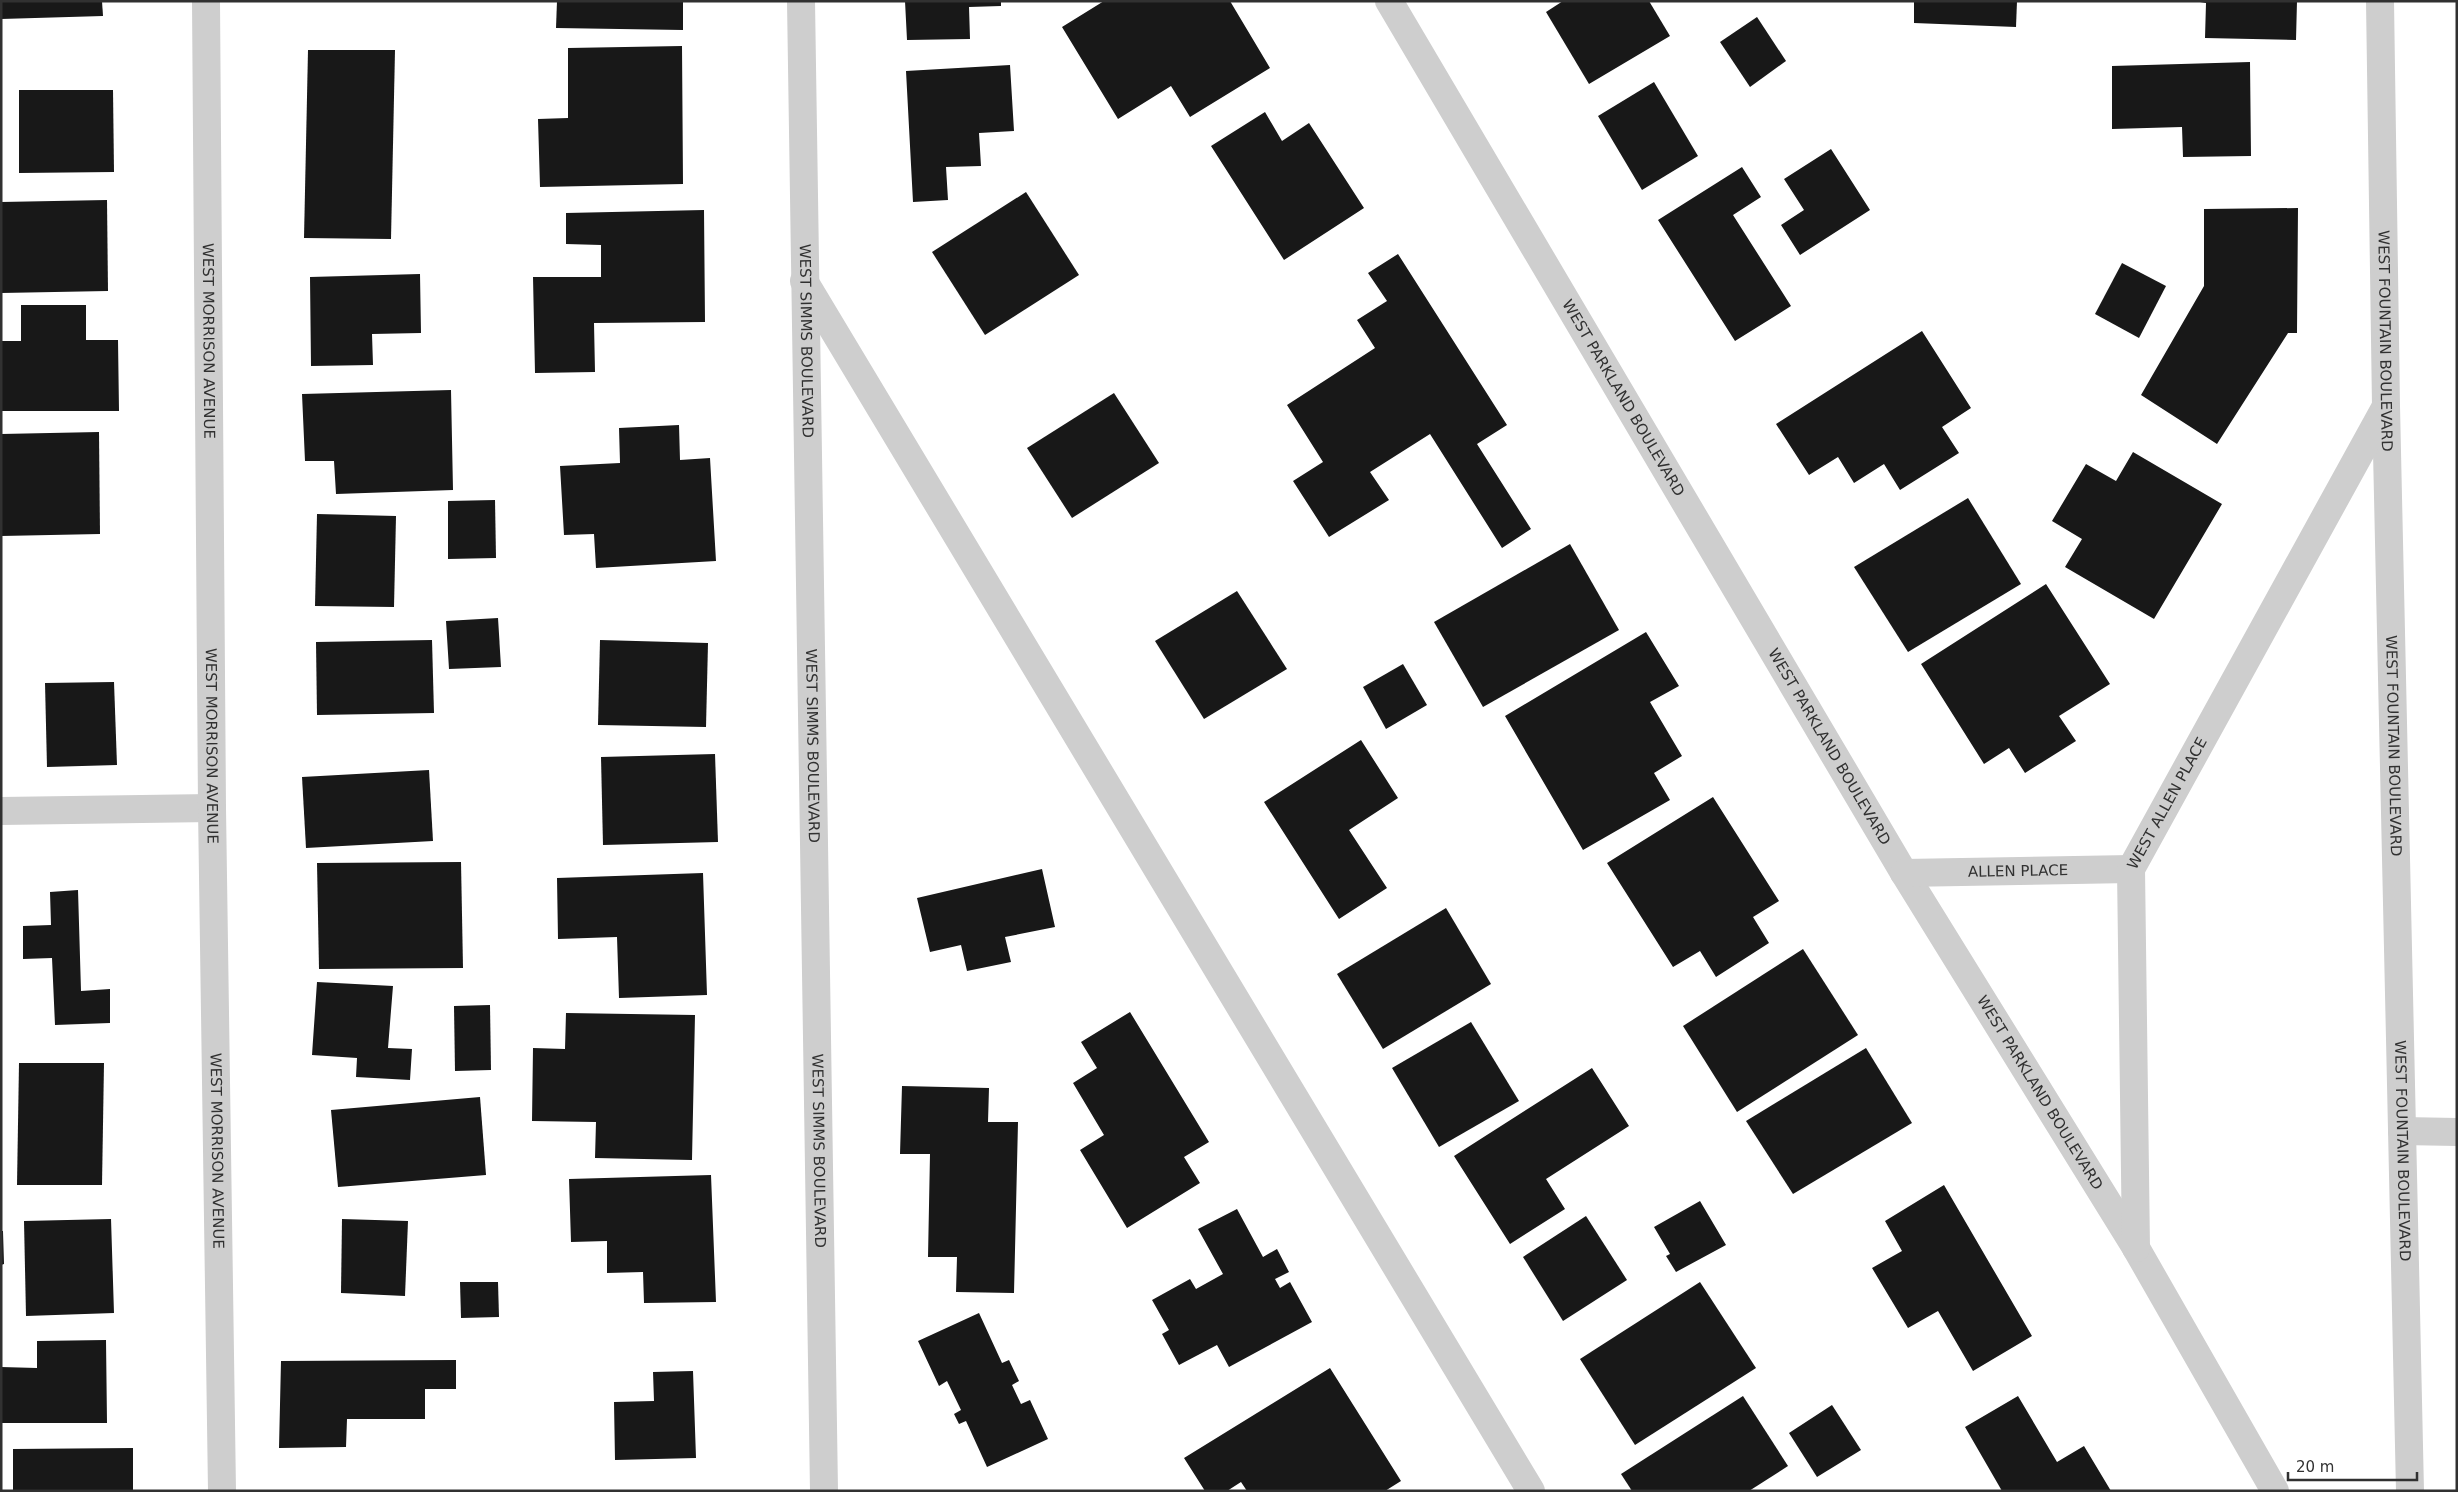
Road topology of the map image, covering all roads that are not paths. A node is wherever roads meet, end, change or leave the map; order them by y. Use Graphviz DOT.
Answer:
graph roads {
  1 [pos="206,1"];
  2 [pos="801,1"];
  3 [pos="1389,1"];
  4 [pos="2380,1"];
  5 [pos="804,280"];
  6 [pos="2386,406"];
  7 [pos="212,808"];
  8 [pos="1,811"];
  9 [pos="2131,869"];
  10 [pos="1904,873"];
  11 [pos="2402,1131"];
  12 [pos="2457,1132"];
  13 [pos="2136,1248"];
  14 [pos="222,1491"];
  15 [pos="824,1491"];
  16 [pos="1531,1491"];
  17 [pos="2275,1491"];
  18 [pos="2410,1491"];
  1 -- 7 [label="street, WEST MORRISON AVENUE"];
  2 -- 5 [label="street, WEST SIMMS BOULEVARD"];
  3 -- 10 [label="street, WEST PARKLAND BOULEVARD"];
  4 -- 6 [label="street, WEST FOUNTAIN BOULEVARD"];
  5 -- 15 [label="street, WEST SIMMS BOULEVARD"];
  5 -- 16 [label="street"];
  6 -- 9 [label="street, WEST ALLEN PLACE"];
  6 -- 11 [label="street, WEST FOUNTAIN BOULEVARD"];
  7 -- 8 [label="street"];
  7 -- 14 [label="street, WEST MORRISON AVENUE"];
  9 -- 10 [label="street, ALLEN PLACE"];
  9 -- 13 [label="street, WEST ALLEN PLACE"];
  10 -- 13 [label="street, WEST PARKLAND BOULEVARD"];
  11 -- 12 [label="street"];
  11 -- 18 [label="street, WEST FOUNTAIN BOULEVARD"];
  13 -- 17 [label="street, WEST PARKLAND BOULEVARD"];
}
